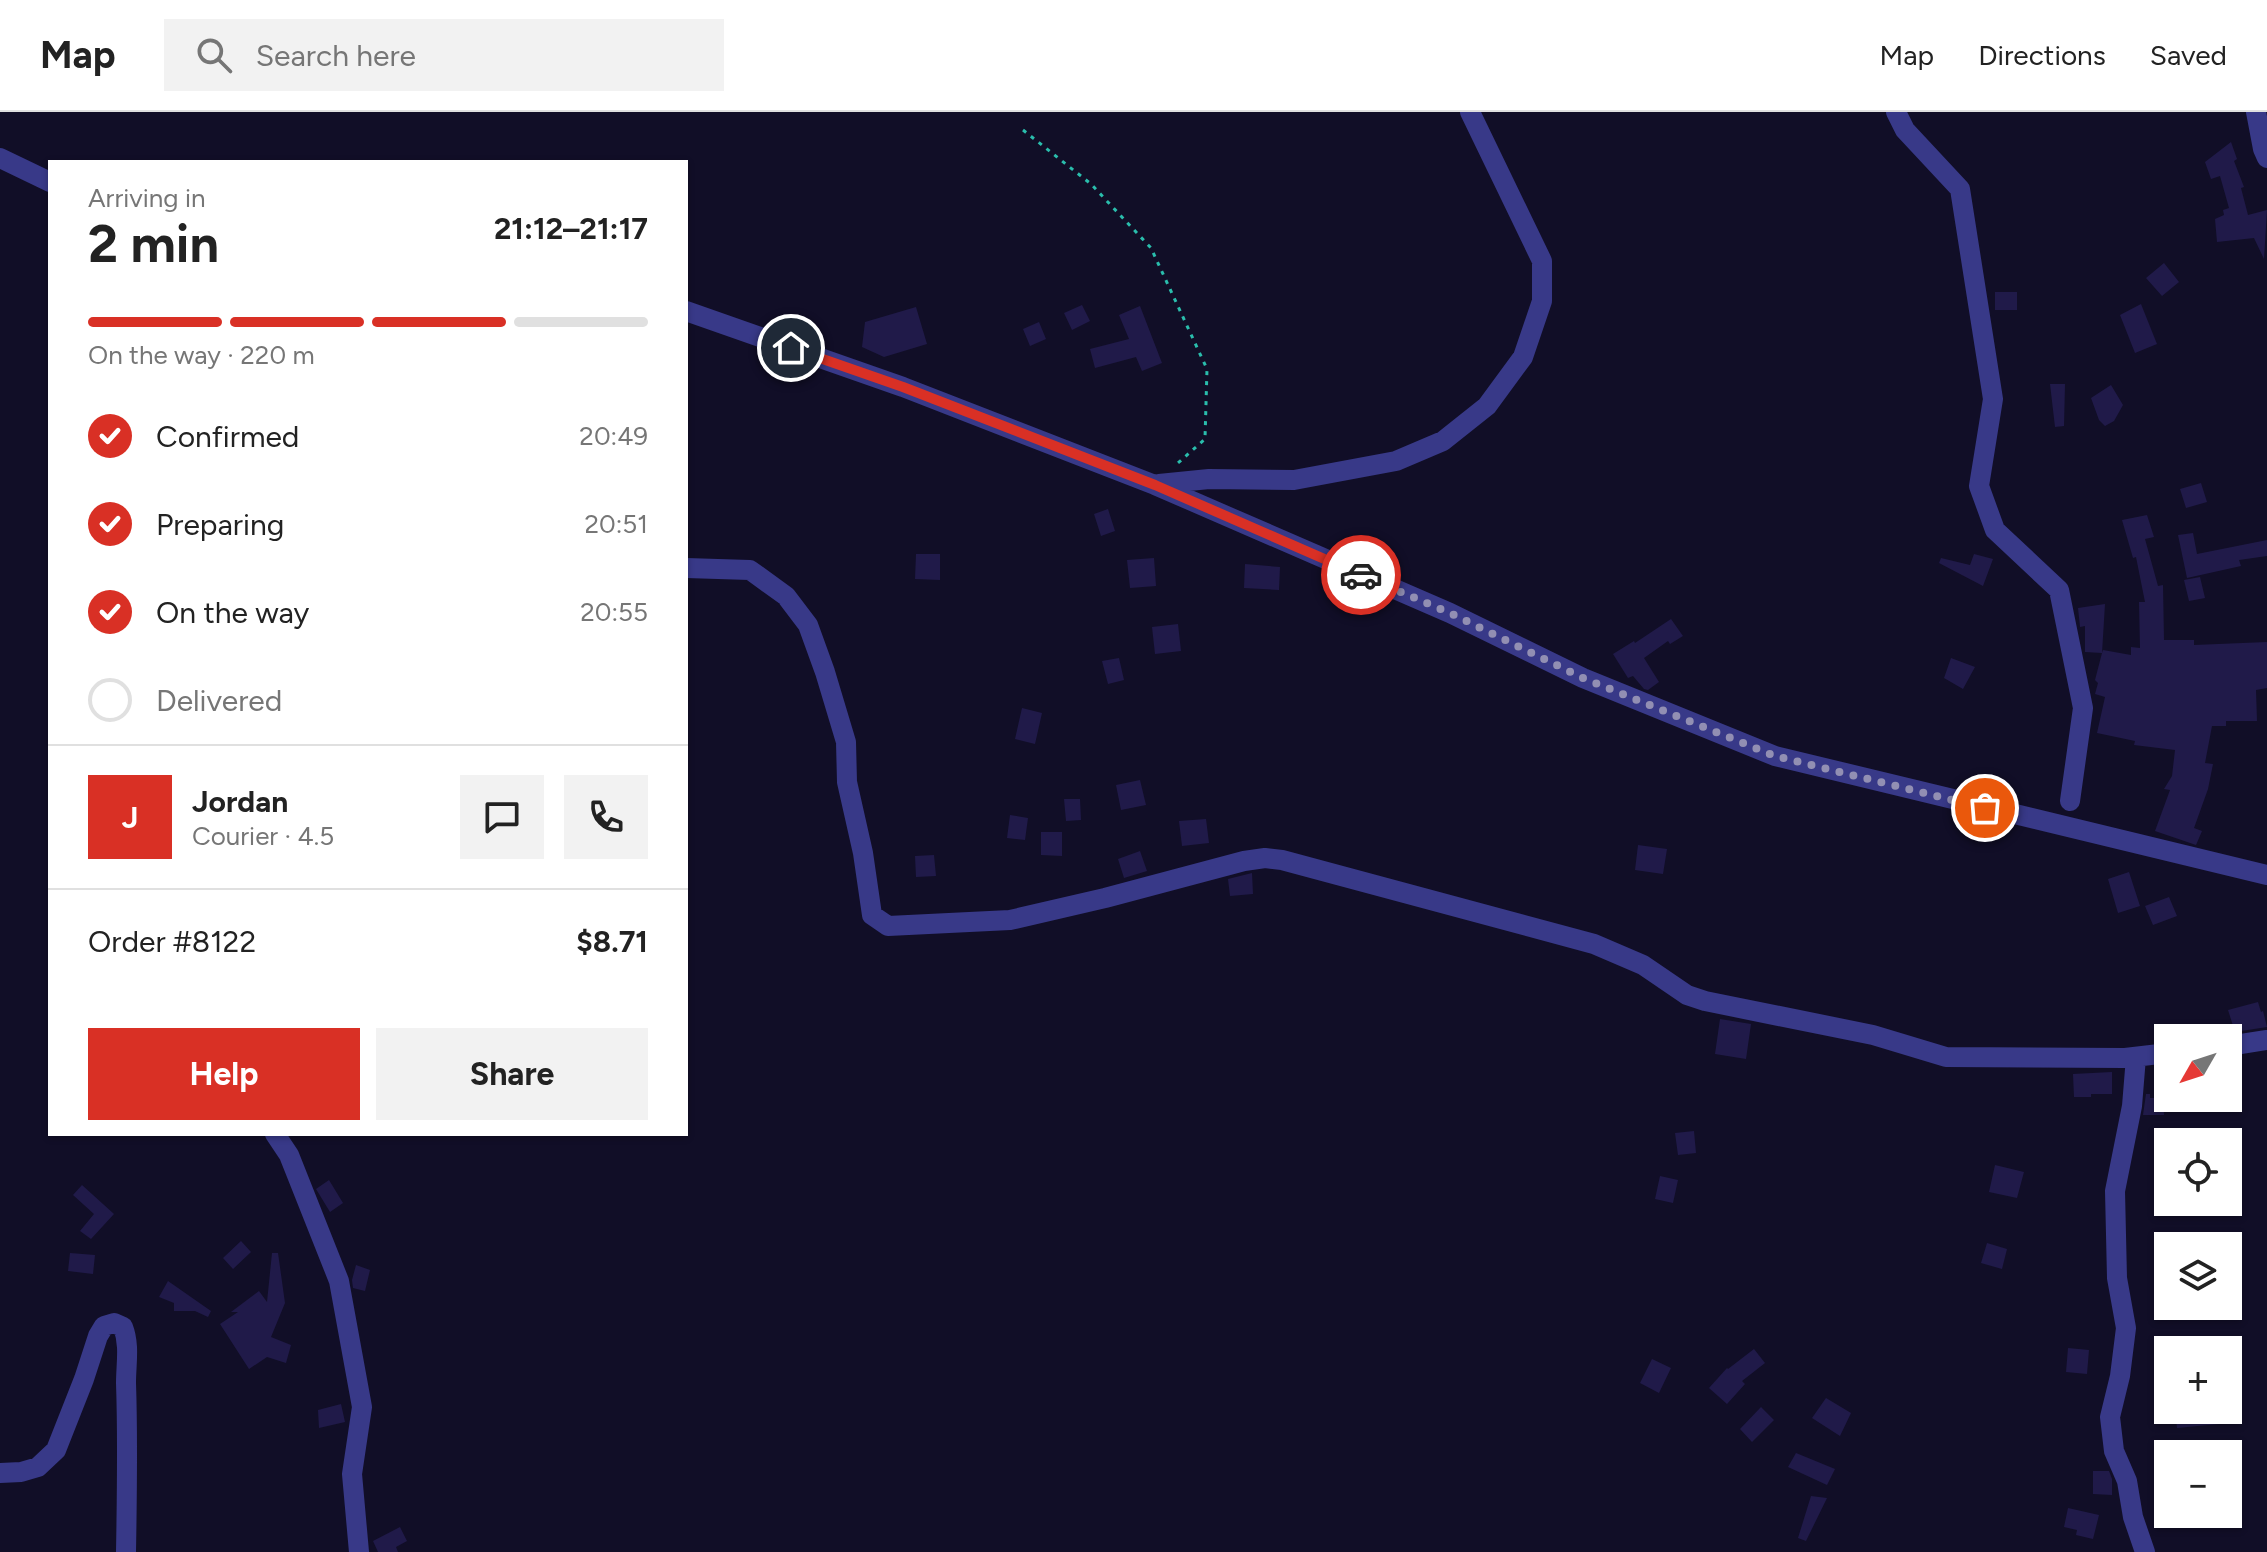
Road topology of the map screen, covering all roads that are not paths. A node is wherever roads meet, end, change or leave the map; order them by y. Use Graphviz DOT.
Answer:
graph roads {
  1 [pos="1470,112"];
  2 [pos="1896,112"];
  3 [pos="2256,112"];
  4 [pos="0,158"];
  5 [pos="2267,158"];
  6 [pos="48,181"];
  7 [pos="688,312"];
  8 [pos="1155,485"];
  9 [pos="688,568"];
  10 [pos="2070,801"];
  11 [pos="2267,875"];
  12 [pos="2267,1040"];
  13 [pos="2242,1044"];
  14 [pos="2154,1055"];
  15 [pos="2136,1057"];
  16 [pos="276,1136"];
  17 [pos="0,1473"];
  18 [pos="126,1552"];
  19 [pos="359,1552"];
  20 [pos="2145,1552"];
  1 -- 8 [label="street"];
  2 -- 10 [label="street"];
  3 -- 5 [label="street"];
  4 -- 6 [label="street"];
  7 -- 8 [label="street"];
  8 -- 11 [label="street"];
  9 -- 15 [label="street"];
  12 -- 13 [label="street"];
  14 -- 15 [label="street"];
  15 -- 20 [label="street"];
  16 -- 19 [label="street"];
  17 -- 18 [label="street"];
}
